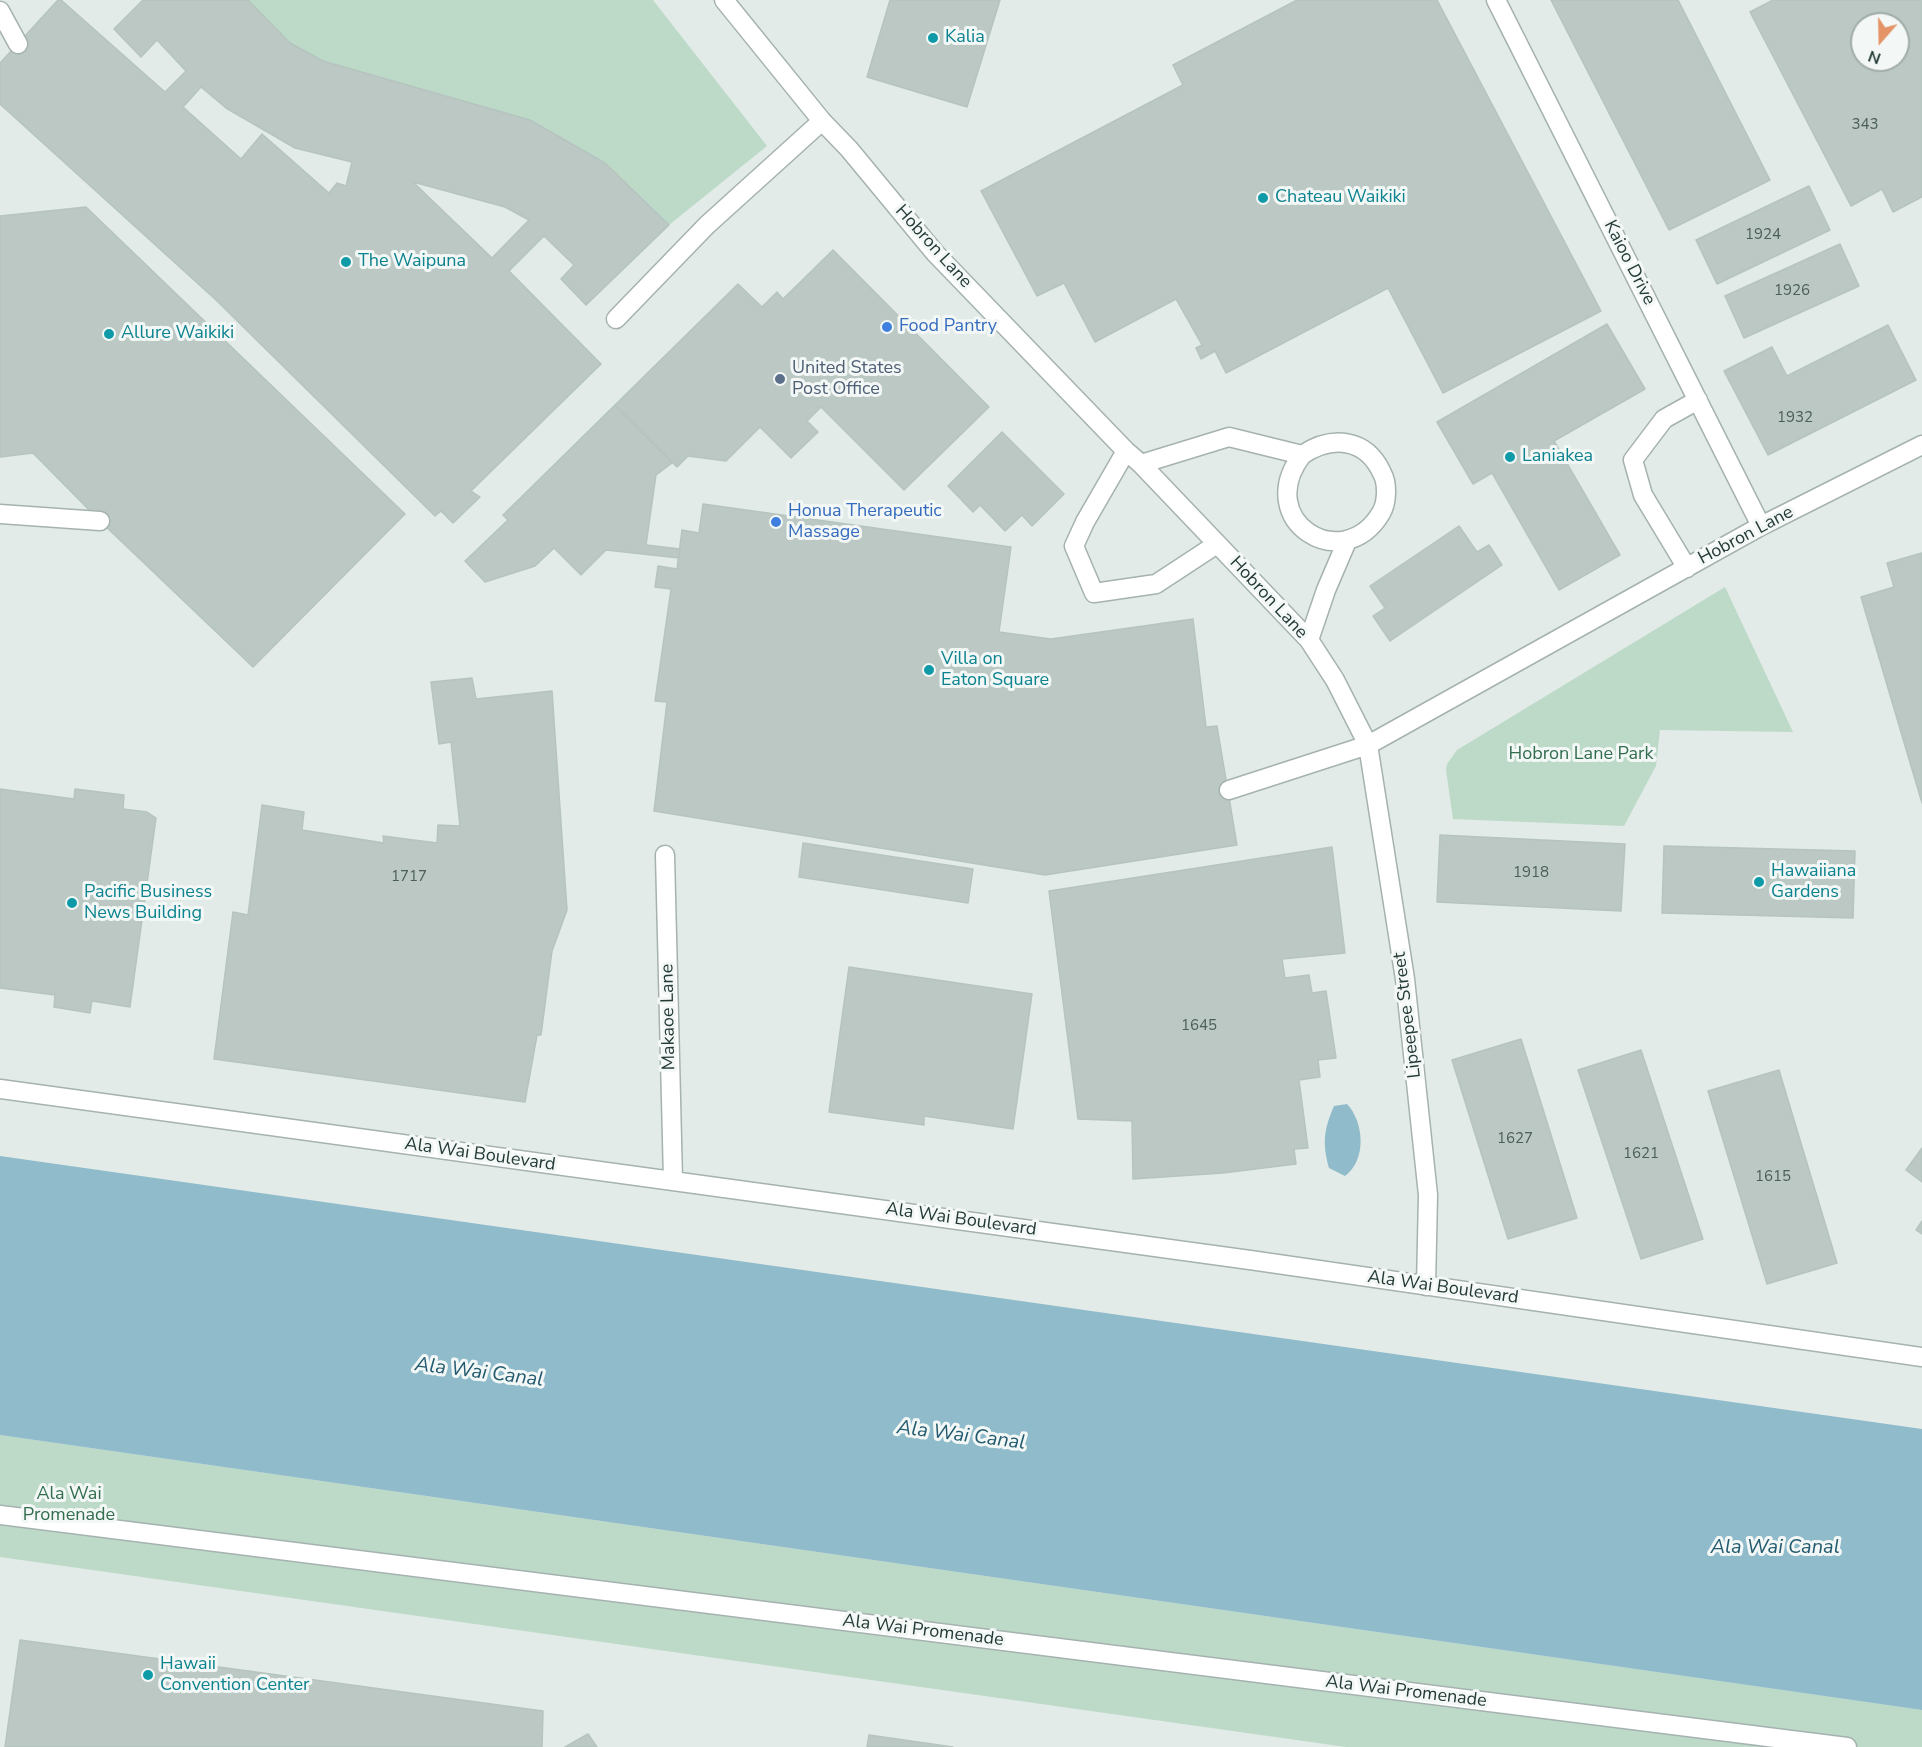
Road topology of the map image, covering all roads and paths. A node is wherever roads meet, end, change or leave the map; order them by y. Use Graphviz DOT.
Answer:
graph roads {
  1 [pos="724,0"];
  2 [pos="1496,0"];
  3 [pos="0,11"];
  4 [pos="18,44"];
  5 [pos="822,121"];
  6 [pos="616,320"];
  7 [pos="1698,400"];
  8 [pos="1922,445"];
  9 [pos="1126,451"];
  10 [pos="1302,455"];
  11 [pos="1141,464"];
  12 [pos="0,514"];
  13 [pos="100,521"];
  14 [pos="1761,526"];
  15 [pos="1347,541"];
  16 [pos="1217,544"];
  17 [pos="1687,568"];
  18 [pos="1309,640"];
  19 [pos="1368,745"];
  20 [pos="1229,790"];
  21 [pos="665,855"];
  22 [pos="0,1089"];
  23 [pos="673,1180"];
  24 [pos="1426,1286"];
  25 [pos="1922,1357"];
  26 [pos="0,1515"];
  27 [pos="1847,1747"];
  1 -- 5 [label="street, Hobron Lane"];
  2 -- 7 [label="street, Kaioo Drive"];
  3 -- 4 [label="street"];
  5 -- 6 [label="street"];
  5 -- 9 [label="street, Hobron Lane"];
  7 -- 14 [label="street, Kaioo Drive"];
  7 -- 17 [label="street"];
  8 -- 14 [label="street, Hobron Lane"];
  9 -- 11 [label="street, Hobron Lane"];
  9 -- 16 [label="street"];
  10 -- 11 [label="street"];
  10 -- 15 [label="street"];
  10 -- 15 [label="street"];
  11 -- 16 [label="street, Hobron Lane"];
  12 -- 13 [label="street"];
  14 -- 17 [label="street, Hobron Lane"];
  15 -- 18 [label="street"];
  16 -- 18 [label="street, Hobron Lane"];
  17 -- 19 [label="street, Hobron Lane"];
  18 -- 19 [label="street, Hobron Lane"];
  19 -- 20 [label="street"];
  19 -- 24 [label="street, Lipeepee Street"];
  21 -- 23 [label="street, Makaoe Lane"];
  22 -- 23 [label="street, Ala Wai Boulevard"];
  23 -- 24 [label="street, Ala Wai Boulevard"];
  24 -- 25 [label="street, Ala Wai Boulevard"];
  26 -- 27 [label="street, Ala Wai Promenade"];
}
